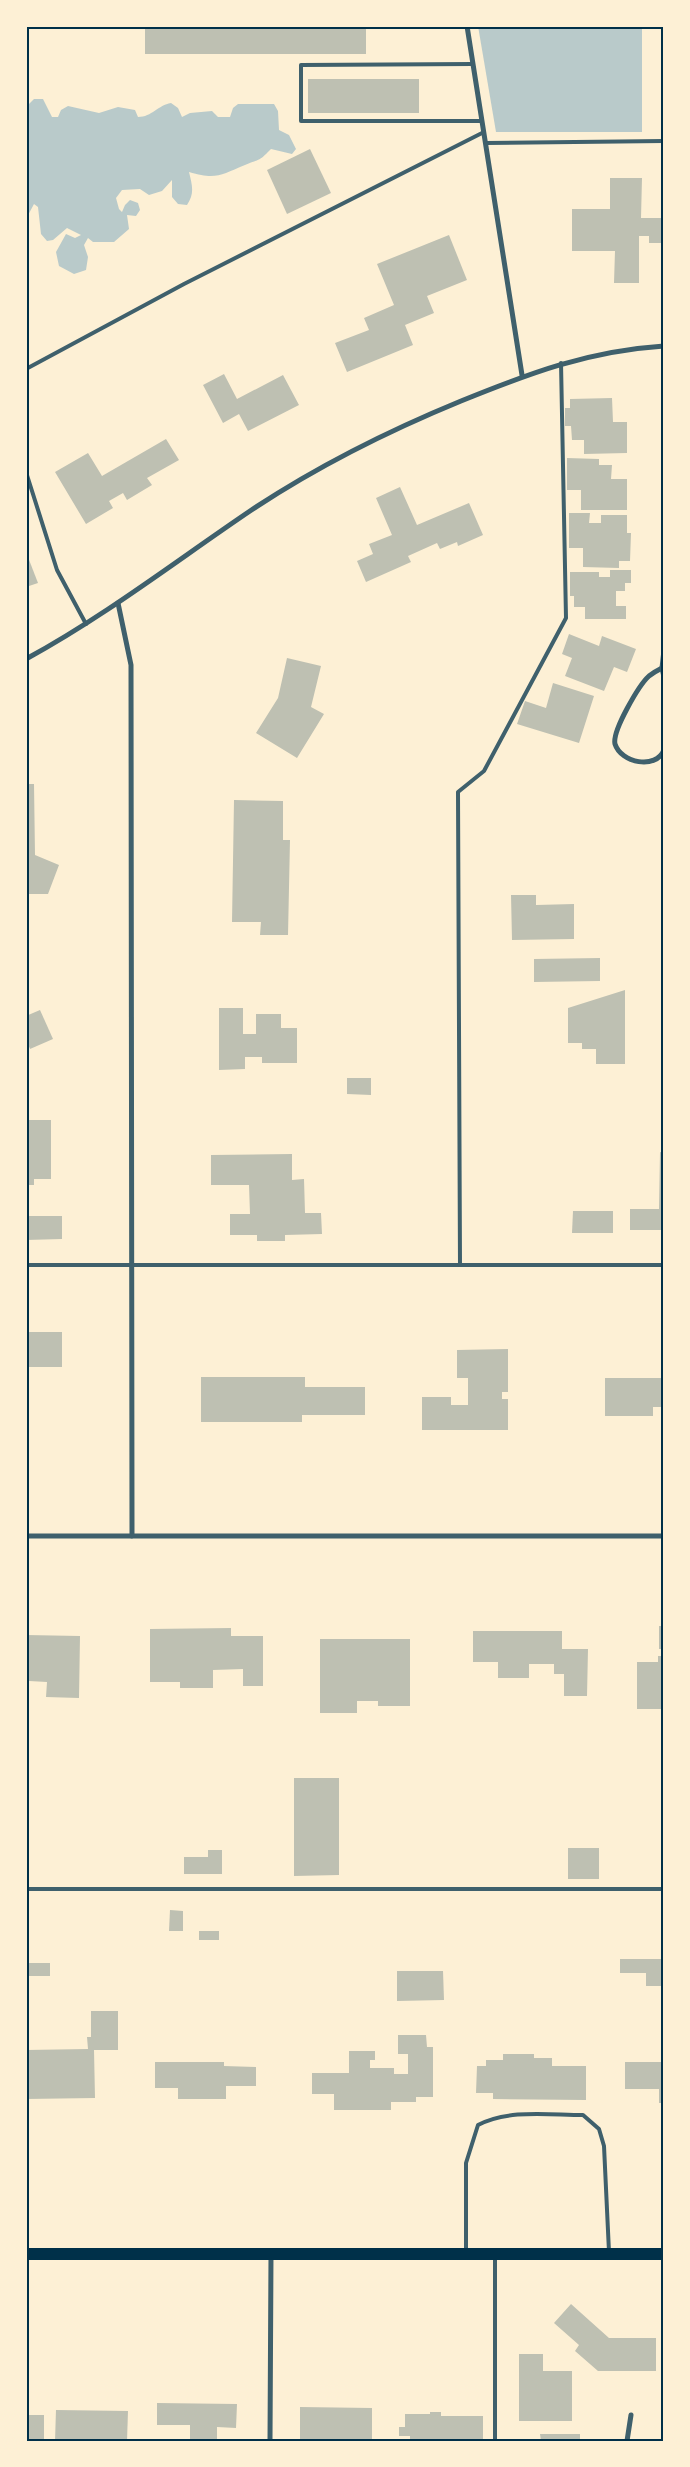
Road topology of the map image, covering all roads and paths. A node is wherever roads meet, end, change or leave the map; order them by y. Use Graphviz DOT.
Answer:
graph roads {
  1 [pos="467,26"];
  2 [pos="473,64"];
  3 [pos="482,121"];
  4 [pos="484,132"];
  5 [pos="664,141"];
  6 [pos="486,143"];
  7 [pos="664,346"];
  8 [pos="561,363"];
  9 [pos="26,369"];
  10 [pos="522,375"];
  11 [pos="26,472"];
  12 [pos="118,603"];
  13 [pos="86,624"];
  14 [pos="664,650"];
  15 [pos="26,659"];
  16 [pos="662,668"];
  17 [pos="664,677"];
  18 [pos="664,750"];
  19 [pos="460,1264"];
  20 [pos="664,1264"];
  21 [pos="26,1265"];
  22 [pos="132,1265"];
  23 [pos="26,1536"];
  24 [pos="132,1536"];
  25 [pos="664,1536"];
  26 [pos="26,1889"];
  27 [pos="664,1889"];
  28 [pos="26,2254"];
  29 [pos="271,2254"];
  30 [pos="466,2254"];
  31 [pos="609,2254"];
  32 [pos="664,2254"];
  33 [pos="495,2255"];
  34 [pos="631,2415"];
  35 [pos="270,2441"];
  36 [pos="495,2441"];
  37 [pos="627,2441"];
  1 -- 2 [label="street"];
  2 -- 3 [label="street"];
  2 -- 3 [label="lane"];
  3 -- 4 [label="street"];
  4 -- 6 [label="street"];
  4 -- 9 [label="lane"];
  5 -- 6 [label="lane"];
  6 -- 10 [label="street"];
  7 -- 8 [label="street"];
  8 -- 10 [label="street"];
  8 -- 19 [label="lane"];
  10 -- 12 [label="street"];
  11 -- 13 [label="lane"];
  12 -- 13 [label="street"];
  12 -- 22 [label="street"];
  13 -- 15 [label="street"];
  14 -- 16 [label="street"];
  16 -- 17 [label="street"];
  16 -- 18 [label="street"];
  19 -- 20 [label="lane"];
  19 -- 22 [label="lane"];
  21 -- 22 [label="lane"];
  22 -- 24 [label="street"];
  23 -- 24 [label="street"];
  24 -- 25 [label="street"];
  26 -- 27 [label="lane"];
  28 -- 29 [label="main road"];
  29 -- 30 [label="main road"];
  29 -- 35 [label="street"];
  30 -- 31 [label="lane"];
  30 -- 33 [label="main road"];
  31 -- 32 [label="main road"];
  31 -- 33 [label="main road"];
  33 -- 36 [label="lane"];
  34 -- 37 [label="street"];
}
